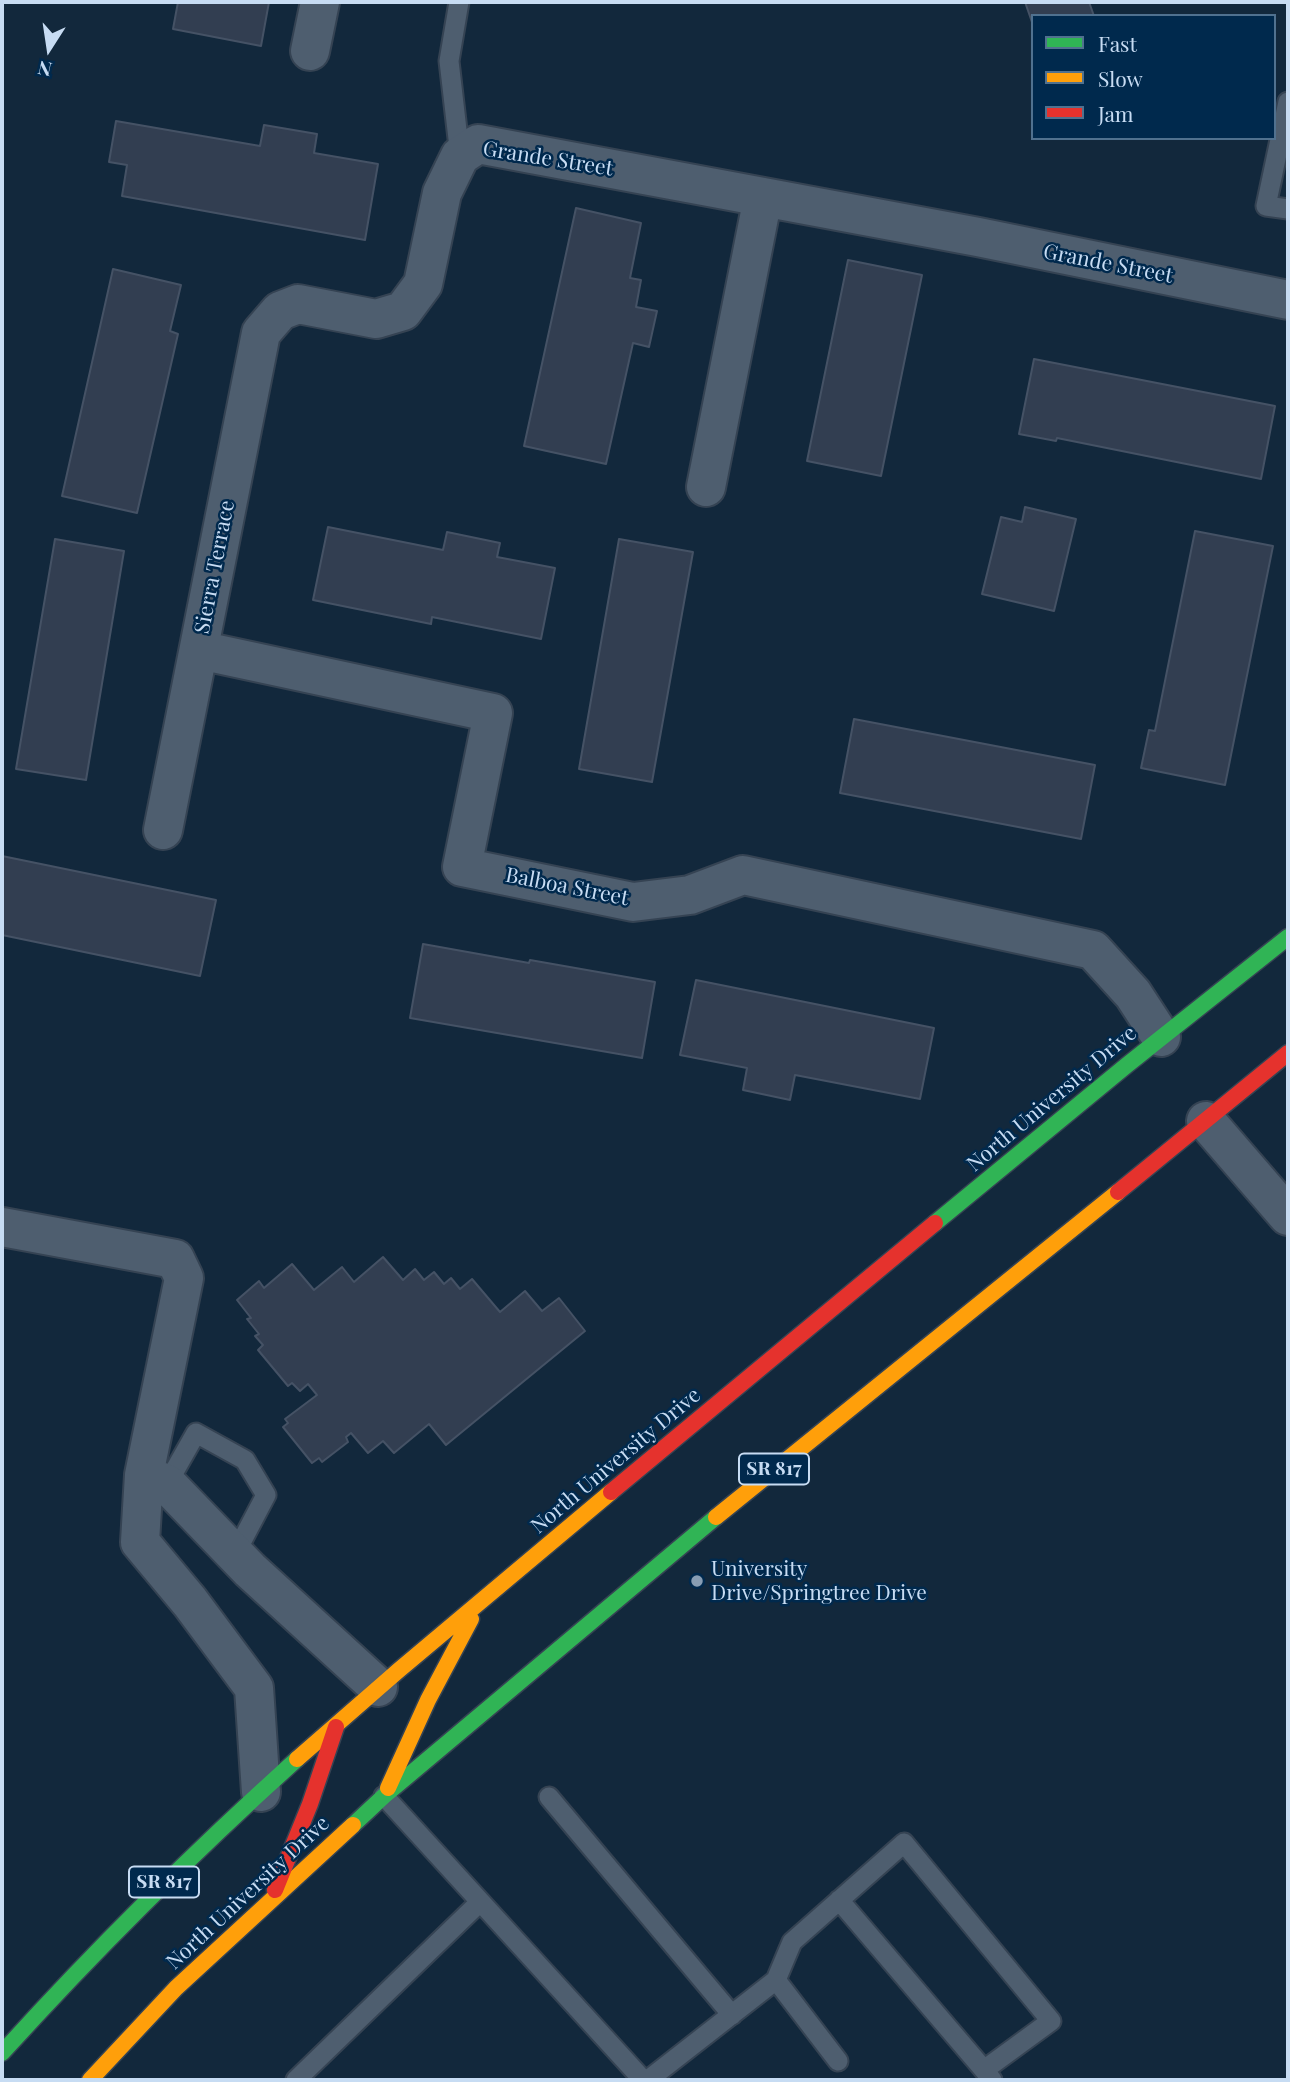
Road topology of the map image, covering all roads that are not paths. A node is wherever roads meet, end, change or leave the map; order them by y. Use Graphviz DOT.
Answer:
graph roads {
  1 [pos="320,2"];
  2 [pos="459,2"];
  3 [pos="310,51"];
  4 [pos="1288,102"];
  5 [pos="460,156"];
  6 [pos="763,197"];
  7 [pos="1288,209"];
  8 [pos="1288,300"];
  9 [pos="280,312"];
  10 [pos="706,487"];
  11 [pos="199,650"];
  12 [pos="163,830"];
  13 [pos="1288,937"];
  14 [pos="1161,1037"];
  15 [pos="1288,1053"];
  16 [pos="1206,1121"];
  17 [pos="1288,1216"];
  18 [pos="2,1227"];
  19 [pos="156,1479"];
  20 [pos="235,1554"];
  21 [pos="482,1599"];
  22 [pos="378,1687"];
  23 [pos="337,1723"];
  24 [pos="261,1792"];
  25 [pos="384,1796"];
  26 [pos="549,1797"];
  27 [pos="271,1899"];
  28 [pos="839,1900"];
  29 [pos="480,1902"];
  30 [pos="776,1980"];
  31 [pos="732,2015"];
  32 [pos="2,2053"];
  33 [pos="838,2061"];
  34 [pos="988,2075"];
  35 [pos="90,2080"];
  36 [pos="296,2080"];
  37 [pos="643,2080"];
  38 [pos="648,2080"];
  1 -- 3 [label="street"];
  2 -- 5 [label="lane"];
  4 -- 7 [label="lane"];
  5 -- 6 [label="street, Grande Street"];
  5 -- 9 [label="street, Grande Street"];
  6 -- 8 [label="street, Grande Street"];
  6 -- 10 [label="street"];
  9 -- 11 [label="street, Sierra Terrace"];
  11 -- 12 [label="street, Sierra Terrace"];
  11 -- 14 [label="street, Balboa Street"];
  13 -- 14 [label="main road, North University Drive / SR 817"];
  14 -- 21 [label="main road, North University Drive / SR 817"];
  15 -- 16 [label="main road, North University Drive / SR 817"];
  16 -- 17 [label="street"];
  16 -- 25 [label="main road, North University Drive / SR 817"];
  18 -- 19 [label="street"];
  19 -- 20 [label="street"];
  19 -- 20 [label="lane"];
  19 -- 24 [label="street"];
  20 -- 22 [label="street"];
  21 -- 22 [label="main road, North University Drive / SR 817"];
  21 -- 25 [label="main road"];
  22 -- 23 [label="main road, North University Drive / SR 817"];
  23 -- 24 [label="main road, North University Drive / SR 817"];
  23 -- 27 [label="main road"];
  24 -- 32 [label="main road, North University Drive / SR 817"];
  25 -- 27 [label="main road, North University Drive / SR 817"];
  25 -- 29 [label="lane"];
  26 -- 31 [label="lane"];
  27 -- 35 [label="main road, North University Drive / SR 817"];
  28 -- 30 [label="lane"];
  28 -- 34 [label="lane"];
  28 -- 34 [label="lane"];
  29 -- 36 [label="lane"];
  29 -- 37 [label="lane"];
  30 -- 31 [label="lane"];
  30 -- 33 [label="lane"];
  31 -- 38 [label="lane"];
}
